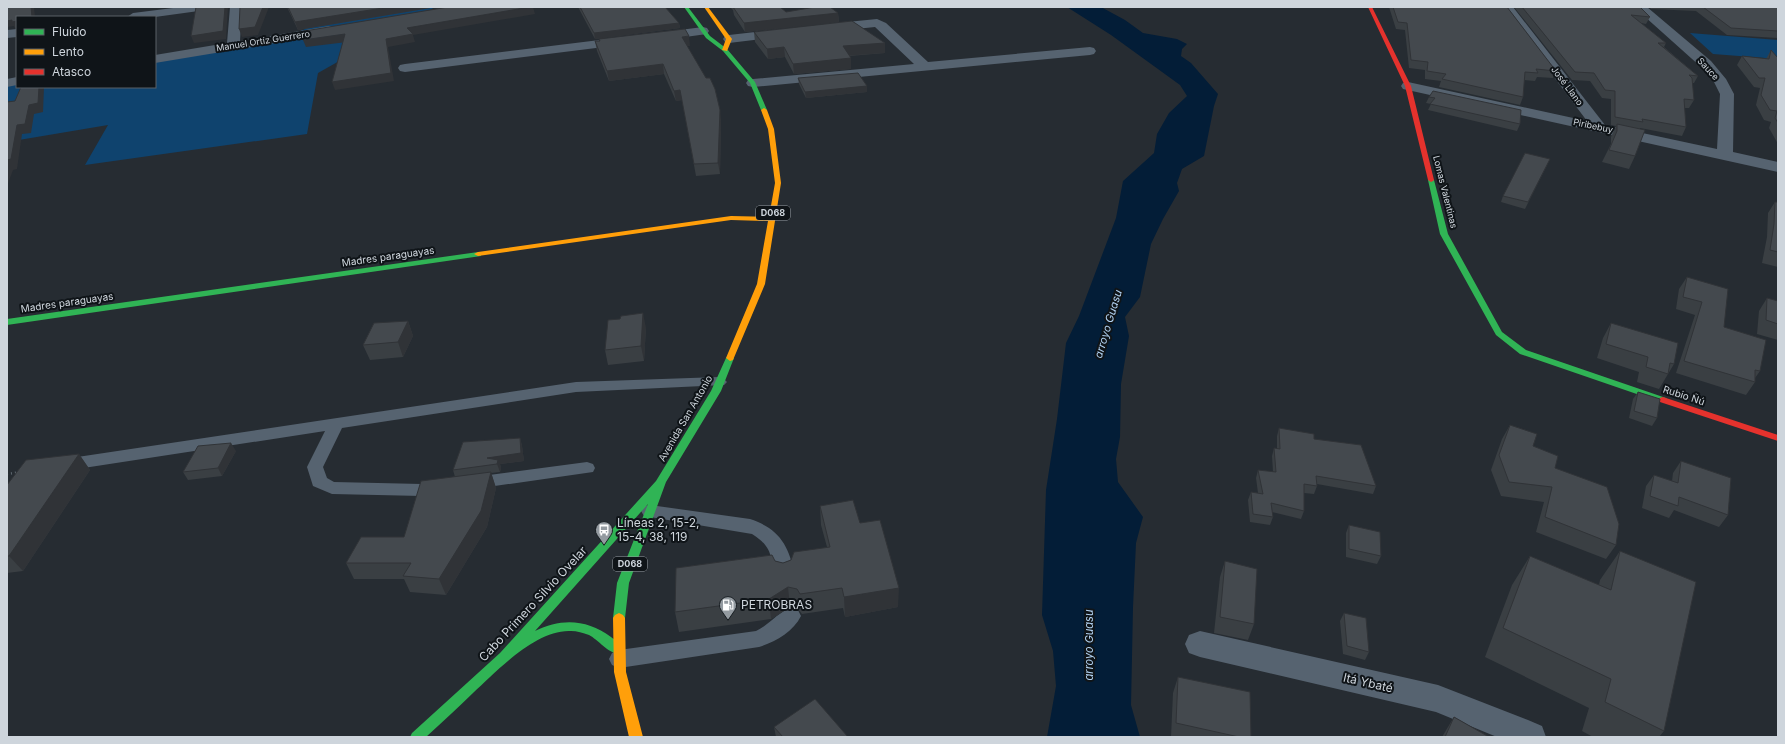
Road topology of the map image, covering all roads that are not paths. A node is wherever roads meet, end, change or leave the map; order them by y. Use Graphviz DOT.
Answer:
graph roads {
  1 [pos="206,7"];
  2 [pos="236,7"];
  3 [pos="686,7"];
  4 [pos="706,7"];
  5 [pos="1370,7"];
  6 [pos="1507,7"];
  7 [pos="1640,7"];
  8 [pos="140,16"];
  9 [pos="343,28"];
  10 [pos="814,29"];
  11 [pos="703,31"];
  12 [pos="799,31"];
  13 [pos="727,44"];
  14 [pos="233,46"];
  15 [pos="1090,51"];
  16 [pos="156,59"];
  17 [pos="925,66"];
  18 [pos="405,68"];
  19 [pos="753,83"];
  20 [pos="1408,86"];
  21 [pos="1599,127"];
  22 [pos="1725,155"];
  23 [pos="1778,167"];
  24 [pos="772,219"];
  25 [pos="7,322"];
  26 [pos="1560,366"];
  27 [pos="719,382"];
  28 [pos="336,424"];
  29 [pos="1778,438"];
  30 [pos="587,468"];
  31 [pos="39,469"];
  32 [pos="661,482"];
  33 [pos="650,510"];
  34 [pos="785,574"];
  35 [pos="791,616"];
  36 [pos="1200,644"];
  37 [pos="619,654"];
  38 [pos="504,656"];
  39 [pos="417,737"];
  40 [pos="636,737"];
  41 [pos="1530,737"];
  1 -- 8 [label="street"];
  2 -- 14 [label="street"];
  3 -- 11 [label="main road, Avenida San Antonio / D068"];
  4 -- 13 [label="main road, Avenida San Antonio / D068"];
  5 -- 20 [label="main road, Lomas Valentinas"];
  6 -- 21 [label="street, José Llano"];
  7 -- 22 [label="street, Sauce"];
  9 -- 14 [label="street, Manuel Ortíz Guerrero"];
  10 -- 17 [label="street"];
  11 -- 13 [label="main road, Avenida San Antonio / D068"];
  11 -- 18 [label="street"];
  12 -- 13 [label="street"];
  13 -- 19 [label="main road, Avenida San Antonio / D068"];
  14 -- 16 [label="street, Manuel Ortíz Guerrero"];
  15 -- 17 [label="street"];
  17 -- 19 [label="street"];
  19 -- 24 [label="main road, Avenida San Antonio / D068"];
  20 -- 21 [label="street, Piribebuy"];
  20 -- 26 [label="main road, Lomas Valentinas"];
  21 -- 22 [label="street, Piribebuy"];
  22 -- 23 [label="street, Piribebuy"];
  24 -- 25 [label="main road, Madres paraguayas"];
  24 -- 27 [label="main road, Avenida San Antonio / D068"];
  26 -- 29 [label="main road, Rubio Ñú"];
  27 -- 28 [label="lane"];
  27 -- 32 [label="main road, Avenida San Antonio / D068"];
  28 -- 30 [label="lane"];
  28 -- 31 [label="lane"];
  32 -- 33 [label="main road, Avenida San Antonio / D068"];
  32 -- 38 [label="main road, Cabo Primero Silvio Ovelar"];
  33 -- 34 [label="lane"];
  33 -- 37 [label="main road, Avenida San Antonio / D068"];
  35 -- 37 [label="lane"];
  36 -- 41 [label="street, Itá Ybaté"];
  37 -- 38 [label="main road"];
  37 -- 40 [label="main road, Avenida San Antonio / D068"];
  38 -- 39 [label="main road, Cabo Primero Silvio Ovelar"];
}
